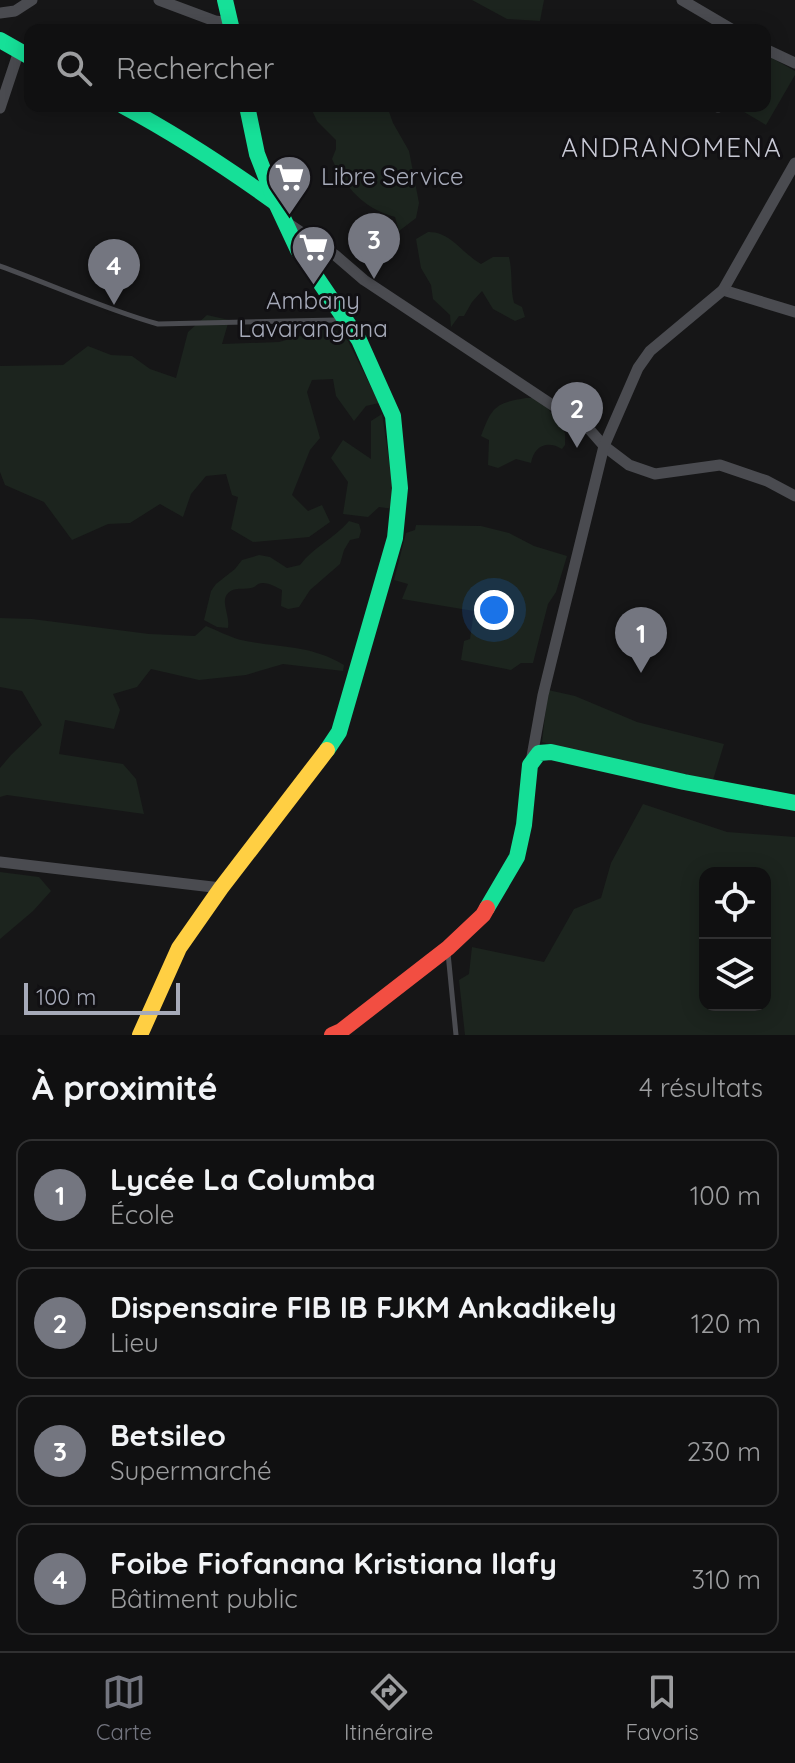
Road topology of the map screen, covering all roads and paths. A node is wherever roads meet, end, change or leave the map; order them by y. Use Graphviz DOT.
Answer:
graph roads {
  1 [pos="32,0"];
  2 [pos="159,0"];
  3 [pos="225,0"];
  4 [pos="682,0"];
  5 [pos="0,13"];
  6 [pos="225,24"];
  7 [pos="231,24"];
  8 [pos="723,24"];
  9 [pos="0,40"];
  10 [pos="771,52"];
  11 [pos="24,53"];
  12 [pos="24,56"];
  13 [pos="795,63"];
  14 [pos="0,108"];
  15 [pos="134,112"];
  16 [pos="248,112"];
  17 [pos="795,163"];
  18 [pos="276,203"];
  19 [pos="286,222"];
  20 [pos="0,266"];
  21 [pos="723,290"];
  22 [pos="795,312"];
  23 [pos="343,316"];
  24 [pos="604,446"];
  25 [pos="795,496"];
  26 [pos="530,765"];
  27 [pos="795,803"];
  28 [pos="0,862"];
  29 [pos="221,888"];
  30 [pos="448,948"];
  31 [pos="140,1035"];
  32 [pos="332,1035"];
  33 [pos="456,1035"];
  1 -- 5 [label="street"];
  2 -- 6 [label="street"];
  3 -- 7 [label="main road"];
  4 -- 8 [label="street"];
  9 -- 11 [label="main road"];
  10 -- 13 [label="street"];
  12 -- 14 [label="street"];
  15 -- 18 [label="main road"];
  16 -- 18 [label="main road"];
  17 -- 21 [label="street"];
  18 -- 19 [label="main road"];
  19 -- 23 [label="main road"];
  19 -- 24 [label="street"];
  20 -- 23 [label="lane"];
  21 -- 22 [label="street"];
  21 -- 24 [label="street"];
  23 -- 29 [label="main road"];
  24 -- 25 [label="street"];
  24 -- 26 [label="street"];
  26 -- 27 [label="main road"];
  26 -- 30 [label="main road"];
  28 -- 29 [label="street"];
  29 -- 31 [label="main road"];
  30 -- 32 [label="main road"];
  30 -- 33 [label="lane"];
}
